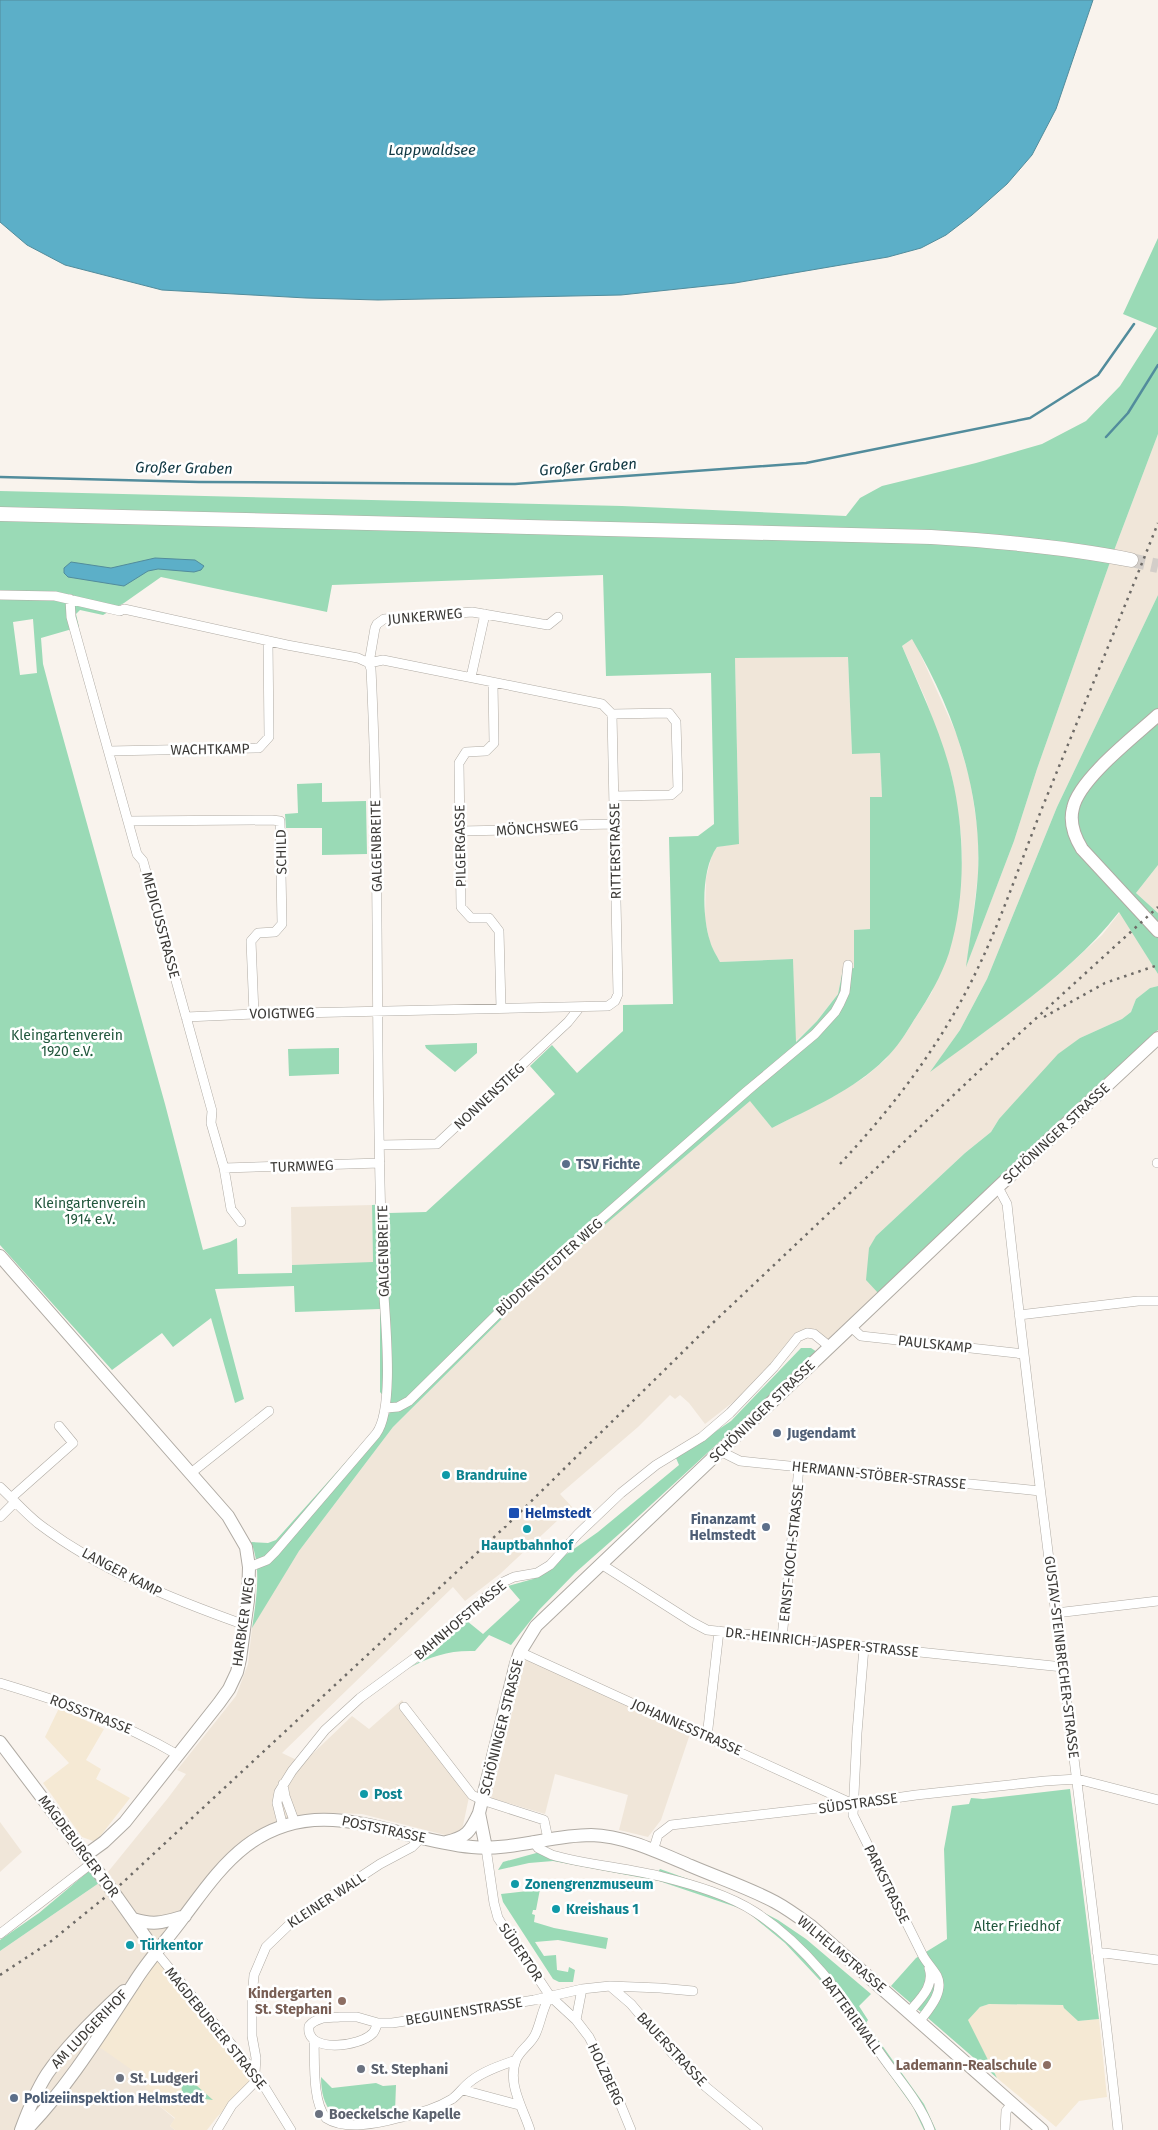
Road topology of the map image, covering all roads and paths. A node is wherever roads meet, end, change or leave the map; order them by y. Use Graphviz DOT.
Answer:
graph roads {
  1 [pos="0,514"];
  2 [pos="1131,560"];
  3 [pos="0,596"];
  4 [pos="70,599"];
  5 [pos="485,614"];
  6 [pos="558,616"];
  7 [pos="268,641"];
  8 [pos="369,663"];
  9 [pos="470,677"];
  10 [pos="493,683"];
  11 [pos="612,714"];
  12 [pos="1158,715"];
  13 [pos="109,751"];
  14 [pos="614,796"];
  15 [pos="128,821"];
  16 [pos="614,824"];
  17 [pos="460,831"];
  18 [pos="1158,931"];
  19 [pos="848,965"];
  20 [pos="580,1007"];
  21 [pos="501,1008"];
  22 [pos="378,1011"];
  23 [pos="254,1014"];
  24 [pos="186,1017"];
  25 [pos="1158,1038"];
  26 [pos="380,1145"];
  27 [pos="380,1163"];
  28 [pos="224,1168"];
  29 [pos="998,1187"];
  30 [pos="241,1222"];
  31 [pos="0,1256"];
  32 [pos="1158,1301"];
  33 [pos="1019,1315"];
  34 [pos="850,1326"];
  35 [pos="830,1346"];
  36 [pos="1024,1354"];
  37 [pos="386,1408"];
  38 [pos="269,1411"];
  39 [pos="59,1426"];
  40 [pos="720,1451"];
  41 [pos="799,1467"];
  42 [pos="191,1473"];
  43 [pos="0,1487"];
  44 [pos="1040,1491"];
  45 [pos="13,1500"];
  46 [pos="0,1517"];
  47 [pos="600,1564"];
  48 [pos="250,1567"];
  49 [pos="1158,1601"];
  50 [pos="1056,1613"];
  51 [pos="245,1625"];
  52 [pos="719,1631"];
  53 [pos="782,1638"];
  54 [pos="864,1647"];
  55 [pos="520,1652"];
  56 [pos="1063,1667"];
  57 [pos="0,1683"];
  58 [pos="404,1707"];
  59 [pos="707,1736"];
  60 [pos="0,1742"];
  61 [pos="178,1755"];
  62 [pos="1077,1779"];
  63 [pos="1158,1800"];
  64 [pos="853,1804"];
  65 [pos="481,1807"];
  66 [pos="289,1825"];
  67 [pos="422,1837"];
  68 [pos="548,1839"];
  69 [pos="533,1841"];
  70 [pos="445,1842"];
  71 [pos="486,1848"];
  72 [pos="653,1850"];
  73 [pos="89,1859"];
  74 [pos="185,1916"];
  75 [pos="133,1919"];
  76 [pos="0,1934"];
  77 [pos="156,1952"];
  78 [pos="1097,1952"];
  79 [pos="1158,1960"];
  80 [pos="927,1963"];
  81 [pos="134,1983"];
  82 [pos="610,1986"];
  83 [pos="582,1989"];
  84 [pos="693,1992"];
  85 [pos="550,1996"];
  86 [pos="909,2012"];
  87 [pos="576,2020"];
  88 [pos="919,2022"];
  89 [pos="378,2023"];
  90 [pos="314,2040"];
  91 [pos="516,2060"];
  92 [pos="257,2075"];
  93 [pos="463,2090"];
  94 [pos="1012,2104"];
  95 [pos="519,2105"];
  96 [pos="381,2128"];
  97 [pos="21,2130"];
  98 [pos="26,2130"];
  99 [pos="218,2130"];
  100 [pos="291,2130"];
  101 [pos="530,2130"];
  102 [pos="631,2130"];
  103 [pos="758,2130"];
  104 [pos="930,2130"];
  105 [pos="1005,2130"];
  106 [pos="1042,2130"];
  107 [pos="1118,2130"];
  1 -- 2 [label="main road"];
  3 -- 4 [label="street"];
  4 -- 7 [label="street"];
  4 -- 13 [label="street, MEDICUSSTRASSE"];
  5 -- 6 [label="street, JUNKERWEG"];
  5 -- 8 [label="street, JUNKERWEG"];
  5 -- 9 [label="street, JUNKERWEG"];
  7 -- 8 [label="street"];
  7 -- 13 [label="street, WACHTKAMP"];
  8 -- 9 [label="street"];
  8 -- 22 [label="street, GALGENBREITE"];
  9 -- 10 [label="street"];
  10 -- 11 [label="street"];
  10 -- 17 [label="street, PILGERGASSE"];
  11 -- 14 [label="street, RITTERSTRASSE"];
  11 -- 14 [label="street"];
  12 -- 18 [label="main road"];
  13 -- 15 [label="street, MEDICUSSTRASSE"];
  14 -- 16 [label="street, RITTERSTRASSE"];
  15 -- 23 [label="street, SCHILD"];
  15 -- 24 [label="street, MEDICUSSTRASSE"];
  16 -- 17 [label="street, MÖNCHSWEG"];
  16 -- 20 [label="street, RITTERSTRASSE"];
  17 -- 21 [label="street, PILGERGASSE"];
  19 -- 37 [label="street, BÜDDENSTEDTER WEG"];
  20 -- 21 [label="street, RITTERSTRASSE"];
  20 -- 26 [label="street, NONNENSTIEG"];
  21 -- 22 [label="street, RITTERSTRASSE"];
  22 -- 23 [label="street, VOIGTWEG"];
  22 -- 26 [label="street, GALGENBREITE"];
  23 -- 24 [label="street, VOIGTWEG"];
  24 -- 28 [label="street, MEDICUSSTRASSE"];
  25 -- 29 [label="main road, SCHÖNINGER STRASSE"];
  26 -- 27 [label="street, GALGENBREITE"];
  27 -- 28 [label="street, TURMWEG"];
  27 -- 37 [label="street, GALGENBREITE"];
  28 -- 30 [label="street, MEDICUSSTRASSE"];
  29 -- 33 [label="street, GUSTAV-STEINBRECHER-STRASSE"];
  29 -- 34 [label="main road, SCHÖNINGER STRASSE"];
  31 -- 42 [label="main road, HARBKER WEG"];
  32 -- 33 [label="street"];
  33 -- 36 [label="street, GUSTAV-STEINBRECHER-STRASSE"];
  34 -- 35 [label="main road, SCHÖNINGER STRASSE"];
  34 -- 36 [label="street, PAULSKAMP"];
  35 -- 40 [label="main road, SCHÖNINGER STRASSE"];
  35 -- 66 [label="street, BAHNHOFSTRASSE"];
  36 -- 44 [label="street, GUSTAV-STEINBRECHER-STRASSE"];
  37 -- 48 [label="street"];
  38 -- 42 [label="street"];
  39 -- 45 [label="street"];
  40 -- 41 [label="street, HERMANN-STÖBER-STRASSE"];
  40 -- 47 [label="main road, SCHÖNINGER STRASSE"];
  41 -- 44 [label="street, HERMANN-STÖBER-STRASSE"];
  41 -- 53 [label="street, ERNST-KOCH-STRASSE"];
  42 -- 48 [label="main road, HARBKER WEG"];
  43 -- 45 [label="street, LANGER KAMP"];
  44 -- 50 [label="street, GUSTAV-STEINBRECHER-STRASSE"];
  45 -- 46 [label="street"];
  45 -- 51 [label="street, LANGER KAMP"];
  47 -- 52 [label="street, DR.-HEINRICH-JASPER-STRASSE"];
  47 -- 55 [label="main road, SCHÖNINGER STRASSE"];
  48 -- 51 [label="main road, HARBKER WEG"];
  49 -- 50 [label="street"];
  50 -- 56 [label="street, GUSTAV-STEINBRECHER-STRASSE"];
  51 -- 61 [label="main road, HARBKER WEG"];
  52 -- 53 [label="street, DR.-HEINRICH-JASPER-STRASSE"];
  52 -- 59 [label="street"];
  53 -- 54 [label="street, DR.-HEINRICH-JASPER-STRASSE"];
  54 -- 56 [label="street, DR.-HEINRICH-JASPER-STRASSE"];
  54 -- 64 [label="street, PARKSTRASSE"];
  55 -- 59 [label="street, JOHANNESSTRASSE"];
  55 -- 65 [label="main road, SCHÖNINGER STRASSE"];
  56 -- 62 [label="street, GUSTAV-STEINBRECHER-STRASSE"];
  57 -- 61 [label="street, ROSSSTRASSE"];
  58 -- 65 [label="street"];
  59 -- 64 [label="street, JOHANNESSTRASSE"];
  60 -- 73 [label="main road, MAGDEBURGER TOR"];
  61 -- 73 [label="main road, HARBKER WEG"];
  62 -- 63 [label="street, SÜDSTRASSE"];
  62 -- 64 [label="street, SÜDSTRASSE"];
  62 -- 78 [label="street, GUSTAV-STEINBRECHER-STRASSE"];
  64 -- 72 [label="street, SÜDSTRASSE"];
  64 -- 80 [label="street, PARKSTRASSE"];
  65 -- 68 [label="street"];
  65 -- 70 [label="main road"];
  65 -- 71 [label="main road, SCHÖNINGER STRASSE"];
  66 -- 67 [label="main road, POSTSTRASSE"];
  66 -- 74 [label="main road, POSTSTRASSE"];
  67 -- 70 [label="main road, POSTSTRASSE"];
  67 -- 92 [label="street, KLEINER WALL"];
  68 -- 69 [label="main road, WILHELMSTRASSE"];
  68 -- 72 [label="main road, WILHELMSTRASSE"];
  69 -- 71 [label="main road, WILHELMSTRASSE"];
  69 -- 104 [label="street, BATTERIEWALL"];
  70 -- 71 [label="main road, POSTSTRASSE"];
  71 -- 85 [label="street, SÜDERTOR"];
  72 -- 86 [label="main road, WILHELMSTRASSE"];
  73 -- 75 [label="main road, MAGDEBURGER TOR"];
  73 -- 76 [label="street"];
  74 -- 75 [label="main road"];
  74 -- 77 [label="main road, POSTSTRASSE"];
  75 -- 77 [label="main road, MAGDEBURGER TOR"];
  77 -- 81 [label="main road, AM LUDGERIHOF"];
  77 -- 92 [label="street, MAGDEBURGER STRASSE"];
  78 -- 79 [label="street"];
  78 -- 107 [label="street, GUSTAV-STEINBRECHER-STRASSE"];
  80 -- 86 [label="street, PARKSTRASSE"];
  80 -- 88 [label="street, PARKSTRASSE"];
  81 -- 97 [label="main road, AM LUDGERIHOF"];
  81 -- 98 [label="main road, AM LUDGERIHOF"];
  82 -- 83 [label="street, BEGUINENSTRASSE"];
  82 -- 84 [label="street, BEGUINENSTRASSE"];
  82 -- 103 [label="street, BAUERSTRASSE"];
  83 -- 85 [label="street, BEGUINENSTRASSE"];
  83 -- 87 [label="street"];
  85 -- 87 [label="street, SÜDERTOR"];
  85 -- 89 [label="street, BEGUINENSTRASSE"];
  85 -- 91 [label="street"];
  86 -- 88 [label="main road, WILHELMSTRASSE"];
  87 -- 102 [label="street, HOLZBERG"];
  88 -- 94 [label="main road, WILHELMSTRASSE"];
  89 -- 90 [label="street"];
  89 -- 90 [label="street, BEGUINENSTRASSE"];
  90 -- 96 [label="street"];
  91 -- 93 [label="street"];
  91 -- 95 [label="street"];
  92 -- 99 [label="street"];
  92 -- 100 [label="street, MAGDEBURGER STRASSE"];
  93 -- 95 [label="street"];
  93 -- 96 [label="street"];
  94 -- 105 [label="street"];
  94 -- 106 [label="main road, WILHELMSTRASSE"];
  95 -- 101 [label="street"];
}
